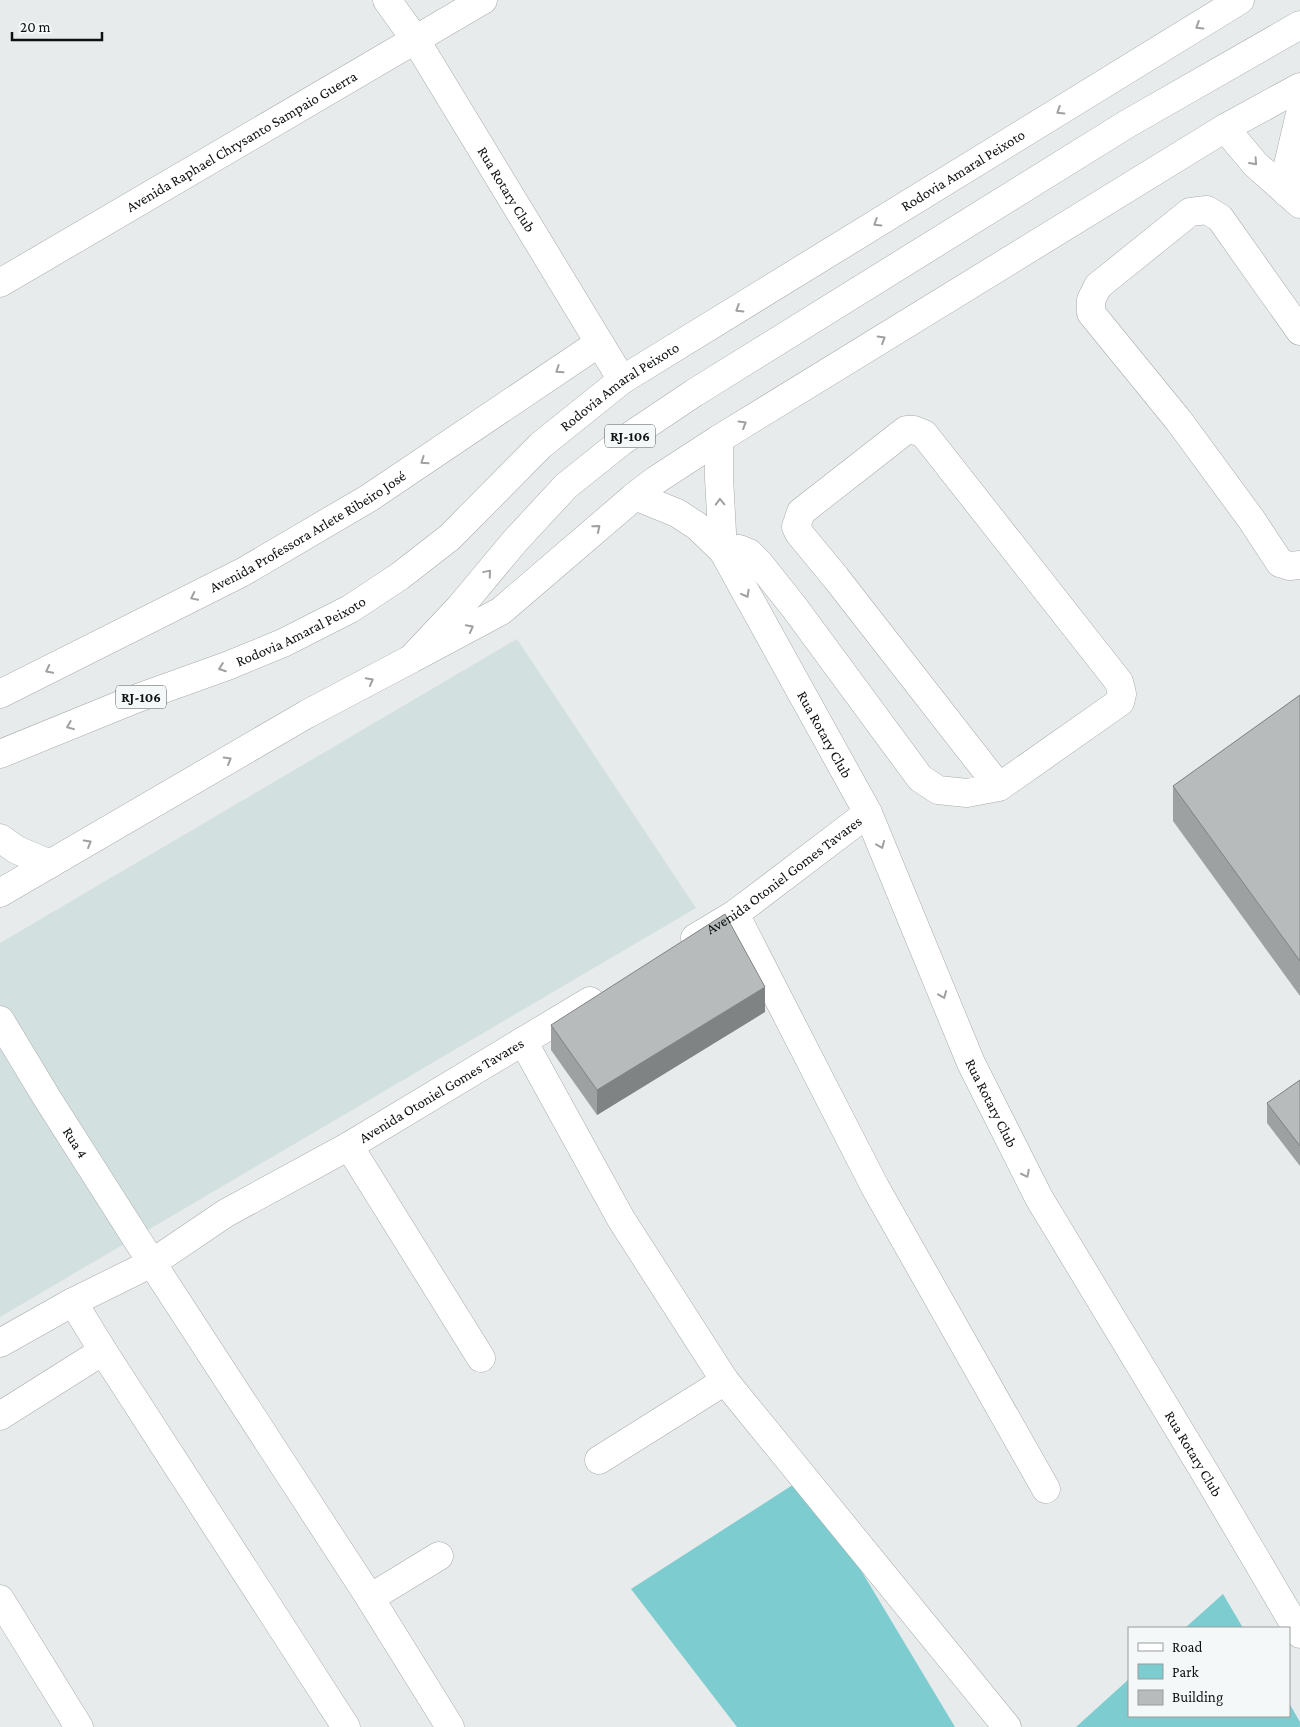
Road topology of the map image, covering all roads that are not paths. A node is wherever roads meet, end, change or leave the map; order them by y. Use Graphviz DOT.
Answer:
graph roads {
  1 [pos="387,0"];
  2 [pos="483,0"];
  3 [pos="1240,0"];
  4 [pos="1300,25"];
  5 [pos="415,40"];
  6 [pos="1300,87"];
  7 [pos="1300,114"];
  8 [pos="1226,128"];
  9 [pos="1297,202"];
  10 [pos="0,283"];
  11 [pos="1300,331"];
  12 [pos="599,343"];
  13 [pos="622,380"];
  14 [pos="719,439"];
  15 [pos="635,496"];
  16 [pos="723,551"];
  17 [pos="1300,565"];
  18 [pos="411,659"];
  19 [pos="0,694"];
  20 [pos="0,754"];
  21 [pos="1000,786"];
  22 [pos="868,812"];
  23 [pos="0,838"];
  24 [pos="50,864"];
  25 [pos="0,893"];
  26 [pos="735,914"];
  27 [pos="676,950"];
  28 [pos="608,990"];
  29 [pos="0,1020"];
  30 [pos="524,1041"];
  31 [pos="349,1146"];
  32 [pos="152,1263"];
  33 [pos="73,1302"];
  34 [pos="0,1343"];
  35 [pos="103,1351"];
  36 [pos="481,1358"];
  37 [pos="725,1381"];
  38 [pos="0,1416"];
  39 [pos="599,1460"];
  40 [pos="1046,1489"];
  41 [pos="439,1556"];
  42 [pos="370,1598"];
  43 [pos="0,1599"];
  44 [pos="1300,1634"];
  45 [pos="79,1727"];
  46 [pos="346,1727"];
  47 [pos="450,1727"];
  48 [pos="1007,1727"];
  1 -- 5 [label="main road, Rua Rotary Club"];
  2 -- 5 [label="main road, Avenida Raphael Chrysanto Sampaio Guerra"];
  3 -- 13 [label="main road, Rodovia Amaral Peixoto, one-way"];
  18 -- 4 [label="main road, RJ-106, one-way"];
  5 -- 10 [label="main road, Avenida Raphael Chrysanto Sampaio Guerra"];
  5 -- 12 [label="main road, Rua Rotary Club"];
  6 -- 8 [label="main road, RJ-106"];
  7 -- 9 [label="main road"];
  8 -- 9 [label="main road, one-way"];
  14 -- 8 [label="main road, RJ-106, one-way"];
  11 -- 17 [label="main road"];
  12 -- 13 [label="main road, Rua Rotary Club"];
  12 -- 19 [label="main road, Avenida Professora Arlete Ribeiro José, one-way"];
  13 -- 20 [label="main road, Rodovia Amaral Peixoto / RJ-106, one-way"];
  14 -- 15 [label="main road, RJ-106"];
  16 -- 14 [label="main road, Rua Rotary Club, one-way"];
  15 -- 16 [label="main road, Rua Rotary Club"];
  18 -- 15 [label="main road, RJ-106, one-way"];
  16 -- 21 [label="main road"];
  16 -- 22 [label="main road, Rua Rotary Club, one-way"];
  24 -- 18 [label="main road, RJ-106, one-way"];
  21 -- 21 [label="main road"];
  22 -- 26 [label="main road, Avenida Otoniel Gomes Tavares"];
  22 -- 44 [label="main road, Rua Rotary Club, one-way"];
  23 -- 24 [label="main road"];
  24 -- 25 [label="main road, RJ-106"];
  26 -- 27 [label="main road, Avenida Otoniel Gomes Tavares"];
  26 -- 40 [label="main road"];
  28 -- 30 [label="main road, Avenida Otoniel Gomes Tavares"];
  29 -- 32 [label="main road, Rua 4"];
  30 -- 31 [label="main road, Avenida Otoniel Gomes Tavares"];
  30 -- 37 [label="main road"];
  31 -- 32 [label="main road, Avenida Otoniel Gomes Tavares"];
  31 -- 36 [label="main road"];
  32 -- 33 [label="main road, Avenida Otoniel Gomes Tavares"];
  32 -- 42 [label="main road, Rua 4"];
  33 -- 34 [label="main road, Avenida Otoniel Gomes Tavares"];
  33 -- 35 [label="main road"];
  35 -- 38 [label="main road"];
  35 -- 46 [label="main road"];
  37 -- 39 [label="main road"];
  37 -- 48 [label="main road"];
  41 -- 42 [label="main road"];
  42 -- 47 [label="main road, Rua 4"];
  43 -- 45 [label="main road"];
}
